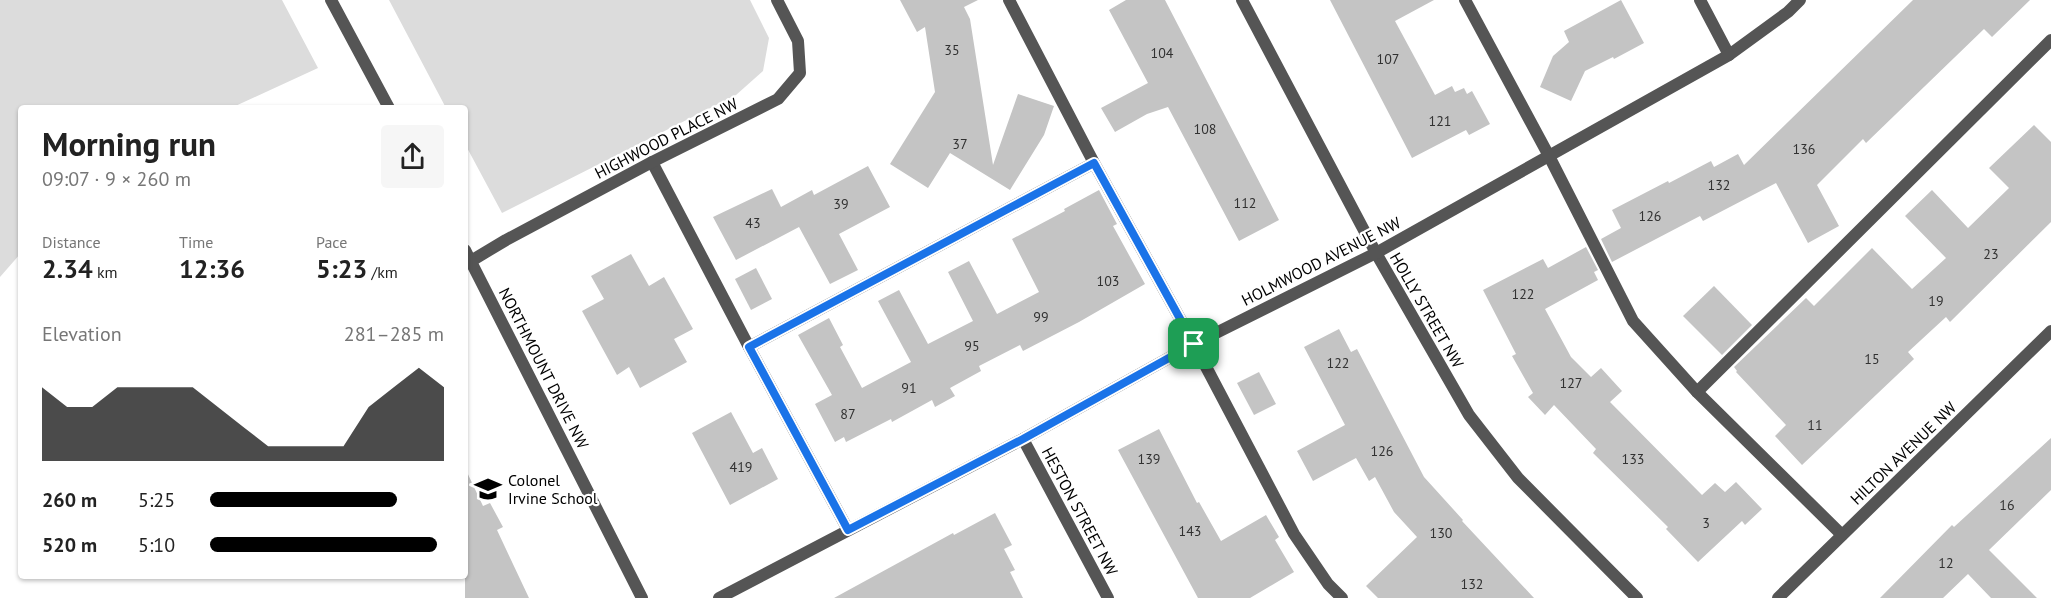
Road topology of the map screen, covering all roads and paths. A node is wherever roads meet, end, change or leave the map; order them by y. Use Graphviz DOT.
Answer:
graph roads {
  1 [pos="331,0"];
  2 [pos="777,0"];
  3 [pos="1009,0"];
  4 [pos="1242,0"];
  5 [pos="1465,0"];
  6 [pos="1700,0"];
  7 [pos="1800,0"];
  8 [pos="2051,40"];
  9 [pos="1730,55"];
  10 [pos="387,105"];
  11 [pos="1549,156"];
  12 [pos="652,162"];
  13 [pos="1094,163"];
  14 [pos="1376,253"];
  15 [pos="468,255"];
  16 [pos="2051,331"];
  17 [pos="1194,344"];
  18 [pos="749,347"];
  19 [pos="1697,392"];
  20 [pos="1023,439"];
  21 [pos="848,530"];
  22 [pos="1842,535"];
  23 [pos="642,598"];
  24 [pos="718,598"];
  25 [pos="1108,598"];
  26 [pos="1342,598"];
  27 [pos="1637,598"];
  28 [pos="1778,598"];
  1 -- 10 [label="street"];
  2 -- 12 [label="street, HIGHWOOD PLACE NW"];
  3 -- 13 [label="street"];
  4 -- 14 [label="street, HOLLY STREET NW"];
  5 -- 11 [label="street"];
  6 -- 9 [label="street"];
  7 -- 9 [label="street, HOLMWOOD AVENUE NW"];
  8 -- 19 [label="street"];
  9 -- 11 [label="street, HOLMWOOD AVENUE NW"];
  11 -- 14 [label="street, HOLMWOOD AVENUE NW"];
  11 -- 19 [label="street"];
  12 -- 15 [label="street, HIGHWOOD PLACE NW"];
  12 -- 18 [label="street"];
  13 -- 17 [label="street"];
  13 -- 18 [label="street"];
  14 -- 17 [label="street, HOLMWOOD AVENUE NW"];
  14 -- 27 [label="street, HOLLY STREET NW"];
  15 -- 23 [label="street, NORTHMOUNT DRIVE NW"];
  16 -- 22 [label="street, HILTON AVENUE NW"];
  17 -- 20 [label="street, HOLMWOOD AVENUE NW"];
  17 -- 26 [label="street"];
  18 -- 21 [label="street"];
  19 -- 22 [label="street"];
  20 -- 21 [label="street, HOLMWOOD AVENUE NW"];
  20 -- 25 [label="street, HESTON STREET NW"];
  21 -- 24 [label="street, HOLMWOOD AVENUE NW"];
  22 -- 28 [label="street, HILTON AVENUE NW"];
}
